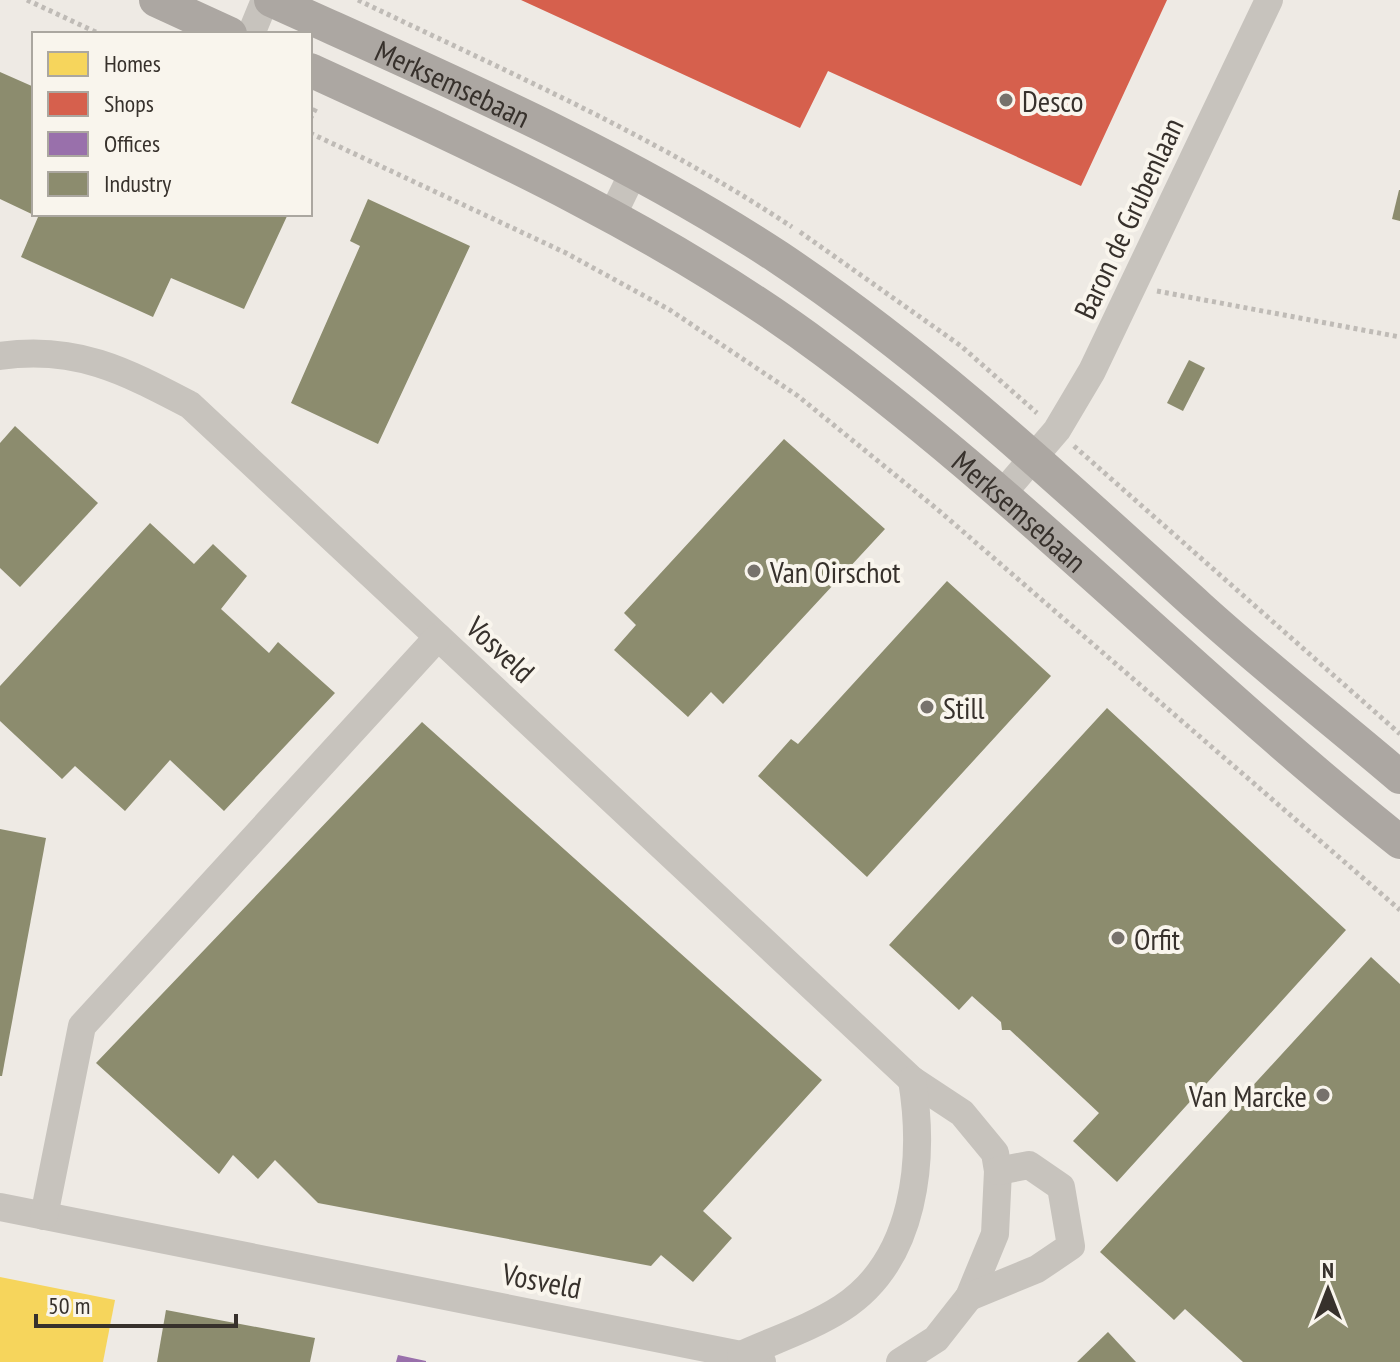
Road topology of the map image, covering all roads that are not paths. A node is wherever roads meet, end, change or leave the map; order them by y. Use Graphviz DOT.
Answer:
graph roads {
  1 [pos="156,0"];
  2 [pos="265,0"];
  3 [pos="271,0"];
  4 [pos="1269,0"];
  5 [pos="226,32"];
  6 [pos="252,32"];
  7 [pos="312,71"];
  8 [pos="634,171"];
  9 [pos="612,216"];
  10 [pos="0,356"];
  11 [pos="1035,457"];
  12 [pos="1002,494"];
  13 [pos="438,637"];
  14 [pos="1400,777"];
  15 [pos="1400,842"];
  16 [pos="912,1080"];
  17 [pos="998,1171"];
  18 [pos="0,1207"];
  19 [pos="44,1216"];
  20 [pos="969,1297"];
  21 [pos="751,1358"];
  22 [pos="900,1362"];
  1 -- 5 [label="main road"];
  2 -- 6 [label="street"];
  3 -- 8 [label="main road, Merksemsebaan"];
  4 -- 11 [label="street, Baron de Grubenlaan"];
  7 -- 9 [label="main road, Merksemsebaan"];
  8 -- 9 [label="street"];
  8 -- 11 [label="main road, Merksemsebaan"];
  9 -- 12 [label="main road, Merksemsebaan"];
  10 -- 13 [label="street, Vosveld"];
  11 -- 12 [label="street, Baron de Grubenlaan"];
  11 -- 14 [label="main road, Merksemsebaan"];
  12 -- 15 [label="main road, Merksemsebaan"];
  13 -- 16 [label="street, Vosveld"];
  13 -- 19 [label="street"];
  16 -- 17 [label="street, Vosveld"];
  16 -- 21 [label="street, Vosveld"];
  17 -- 20 [label="street, Vosveld"];
  17 -- 20 [label="street"];
  18 -- 19 [label="street, Vosveld"];
  19 -- 21 [label="street, Vosveld"];
  20 -- 22 [label="street, Vosveld"];
}
